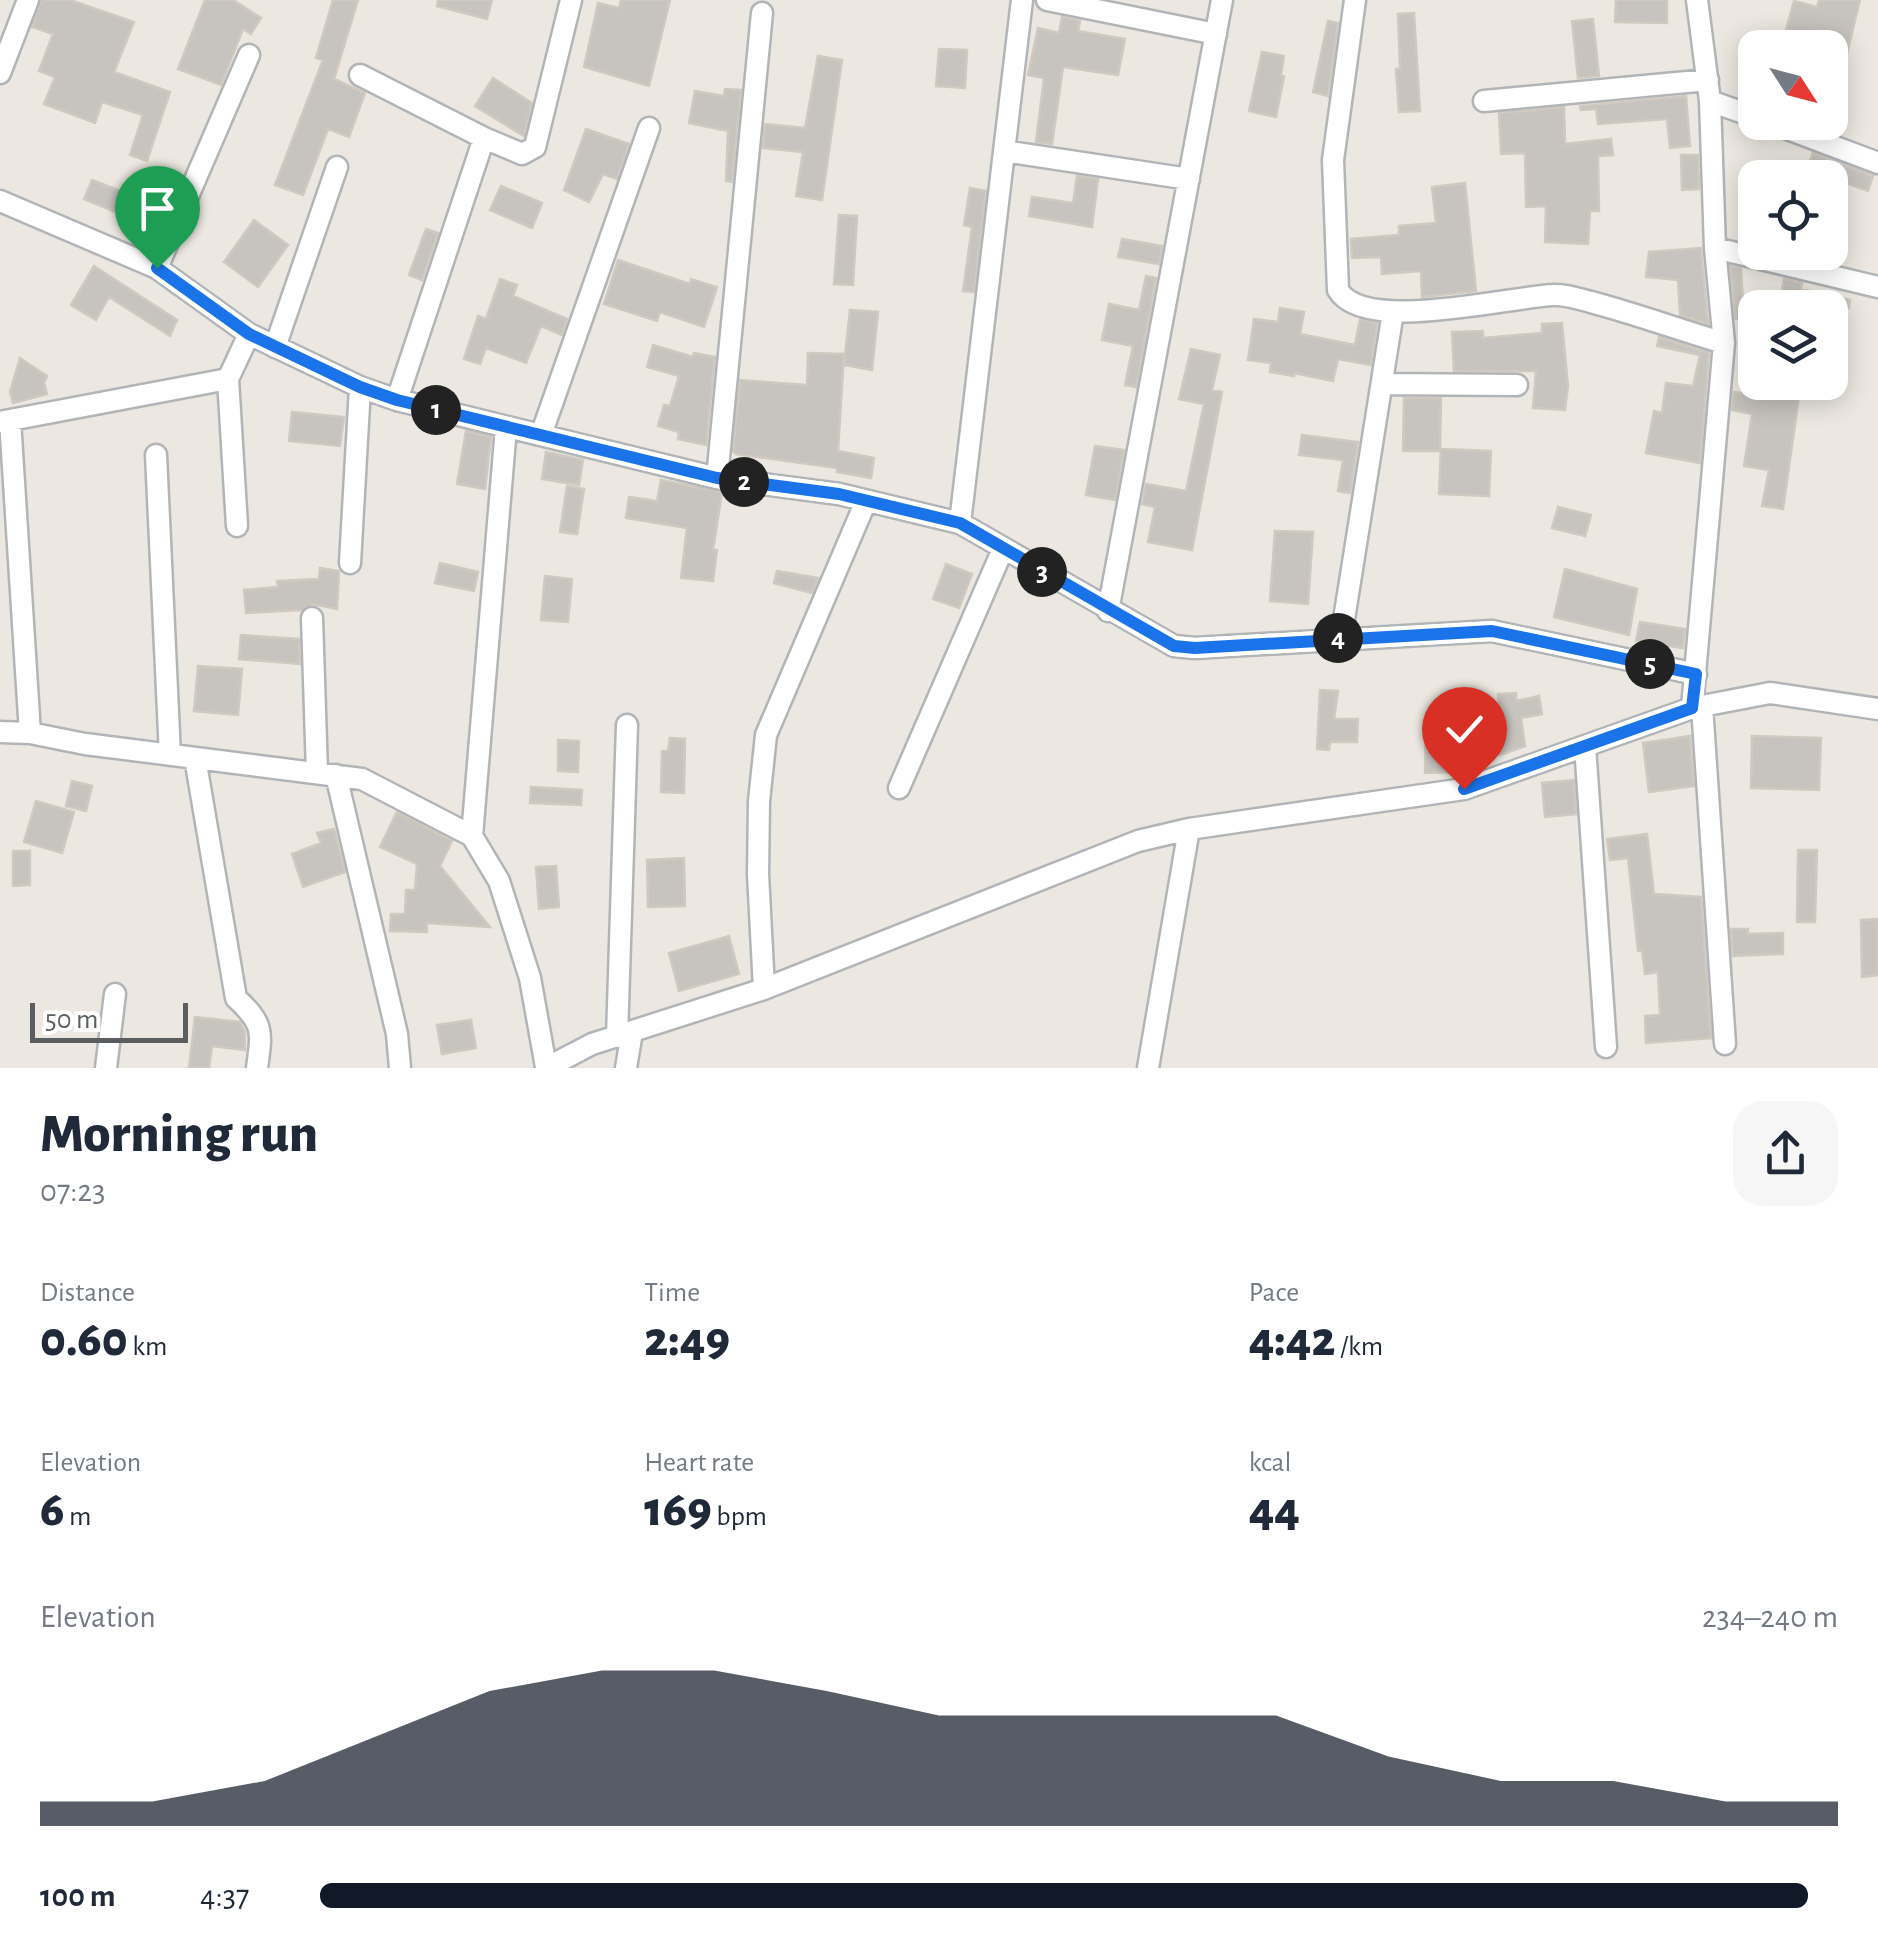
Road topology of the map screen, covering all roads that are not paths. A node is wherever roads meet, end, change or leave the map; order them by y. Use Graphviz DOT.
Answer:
graph roads {
  1 [pos="28,0"];
  2 [pos="571,0"];
  3 [pos="1022,0"];
  4 [pos="1047,0"];
  5 [pos="1222,0"];
  6 [pos="1355,0"];
  7 [pos="1697,0"];
  8 [pos="762,12"];
  9 [pos="1216,34"];
  10 [pos="248,55"];
  11 [pos="0,74"];
  12 [pos="360,75"];
  13 [pos="1709,90"];
  14 [pos="1484,101"];
  15 [pos="1738,107"];
  16 [pos="649,128"];
  17 [pos="484,138"];
  18 [pos="1818,140"];
  19 [pos="1004,151"];
  20 [pos="1878,162"];
  21 [pos="337,167"];
  22 [pos="1189,179"];
  23 [pos="0,201"];
  24 [pos="1714,248"];
  25 [pos="157,268"];
  26 [pos="1878,286"];
  27 [pos="1393,312"];
  28 [pos="249,334"];
  29 [pos="1724,344"];
  30 [pos="275,347"];
  31 [pos="228,379"];
  32 [pos="1382,384"];
  33 [pos="1516,385"];
  34 [pos="360,387"];
  35 [pos="397,400"];
  36 [pos="5,421"];
  37 [pos="506,427"];
  38 [pos="541,435"];
  39 [pos="156,455"];
  40 [pos="717,478"];
  41 [pos="866,501"];
  42 [pos="960,523"];
  43 [pos="236,526"];
  44 [pos="1003,549"];
  45 [pos="350,563"];
  46 [pos="1108,610"];
  47 [pos="312,618"];
  48 [pos="1341,638"];
  49 [pos="1696,674"];
  50 [pos="1697,707"];
  51 [pos="1878,708"];
  52 [pos="627,726"];
  53 [pos="0,732"];
  54 [pos="30,732"];
  55 [pos="1585,746"];
  56 [pos="170,755"];
  57 [pos="195,758"];
  58 [pos="326,774"];
  59 [pos="899,788"];
  60 [pos="1190,828"];
  61 [pos="472,836"];
  62 [pos="764,989"];
  63 [pos="115,994"];
  64 [pos="625,1035"];
  65 [pos="1725,1044"];
  66 [pos="1606,1048"];
  67 [pos="106,1068"];
  68 [pos="257,1068"];
  69 [pos="400,1068"];
  70 [pos="546,1068"];
  71 [pos="626,1068"];
  72 [pos="1148,1068"];
  1 -- 11 [label="street"];
  2 -- 17 [label="street"];
  3 -- 19 [label="street"];
  4 -- 9 [label="street"];
  5 -- 9 [label="street"];
  6 -- 27 [label="street"];
  7 -- 13 [label="street"];
  8 -- 40 [label="street"];
  9 -- 22 [label="street"];
  10 -- 25 [label="street"];
  12 -- 17 [label="street"];
  13 -- 14 [label="street"];
  13 -- 15 [label="street"];
  13 -- 24 [label="street"];
  16 -- 38 [label="street"];
  17 -- 35 [label="street"];
  18 -- 20 [label="street"];
  19 -- 22 [label="street"];
  19 -- 42 [label="street"];
  21 -- 30 [label="street"];
  22 -- 46 [label="street"];
  23 -- 25 [label="street"];
  24 -- 26 [label="street"];
  24 -- 29 [label="street"];
  25 -- 28 [label="street"];
  27 -- 29 [label="street"];
  27 -- 32 [label="street"];
  28 -- 30 [label="street"];
  28 -- 31 [label="street"];
  29 -- 49 [label="street"];
  30 -- 34 [label="street"];
  31 -- 36 [label="street"];
  31 -- 43 [label="street"];
  32 -- 33 [label="street"];
  32 -- 48 [label="street"];
  34 -- 35 [label="street"];
  34 -- 45 [label="street"];
  35 -- 37 [label="street"];
  36 -- 54 [label="street"];
  37 -- 38 [label="street"];
  37 -- 61 [label="street"];
  38 -- 40 [label="street"];
  39 -- 56 [label="street"];
  40 -- 41 [label="street"];
  41 -- 42 [label="street"];
  41 -- 62 [label="street"];
  42 -- 44 [label="street"];
  44 -- 46 [label="street"];
  44 -- 59 [label="street"];
  46 -- 48 [label="street"];
  47 -- 58 [label="street"];
  48 -- 49 [label="street"];
  49 -- 50 [label="street"];
  50 -- 51 [label="street"];
  50 -- 55 [label="street"];
  50 -- 65 [label="street"];
  52 -- 64 [label="street"];
  53 -- 54 [label="street"];
  54 -- 56 [label="street"];
  55 -- 60 [label="street"];
  55 -- 66 [label="street"];
  56 -- 57 [label="street"];
  57 -- 58 [label="street"];
  57 -- 68 [label="street"];
  58 -- 61 [label="street"];
  58 -- 69 [label="street"];
  60 -- 62 [label="street"];
  60 -- 72 [label="street"];
  61 -- 70 [label="street"];
  62 -- 64 [label="street"];
  63 -- 67 [label="street"];
  64 -- 70 [label="street"];
  64 -- 71 [label="street"];
}
